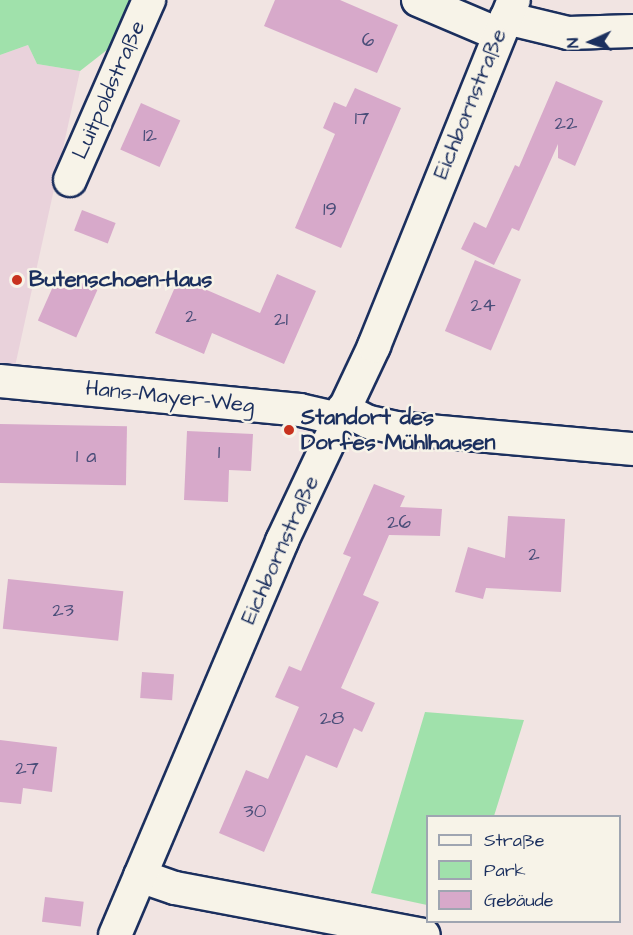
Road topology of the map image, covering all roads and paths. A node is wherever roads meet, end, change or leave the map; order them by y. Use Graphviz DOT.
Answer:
graph roads {
  1 [pos="149,0"];
  2 [pos="418,0"];
  3 [pos="506,17"];
  4 [pos="633,31"];
  5 [pos="70,180"];
  6 [pos="0,381"];
  7 [pos="341,414"];
  8 [pos="633,449"];
  9 [pos="140,876"];
  10 [pos="115,935"];
  11 [pos="424,935"];
  1 -- 5 [label="street, Luitpoldstraße"];
  2 -- 3 [label="street"];
  3 -- 4 [label="street"];
  3 -- 7 [label="street, Eichbornstraße"];
  6 -- 7 [label="street, Hans-Mayer-Weg"];
  7 -- 8 [label="street, Hans-Mayer-Weg"];
  7 -- 9 [label="street, Eichbornstraße"];
  9 -- 10 [label="street, Eichbornstraße"];
  9 -- 11 [label="street"];
}
